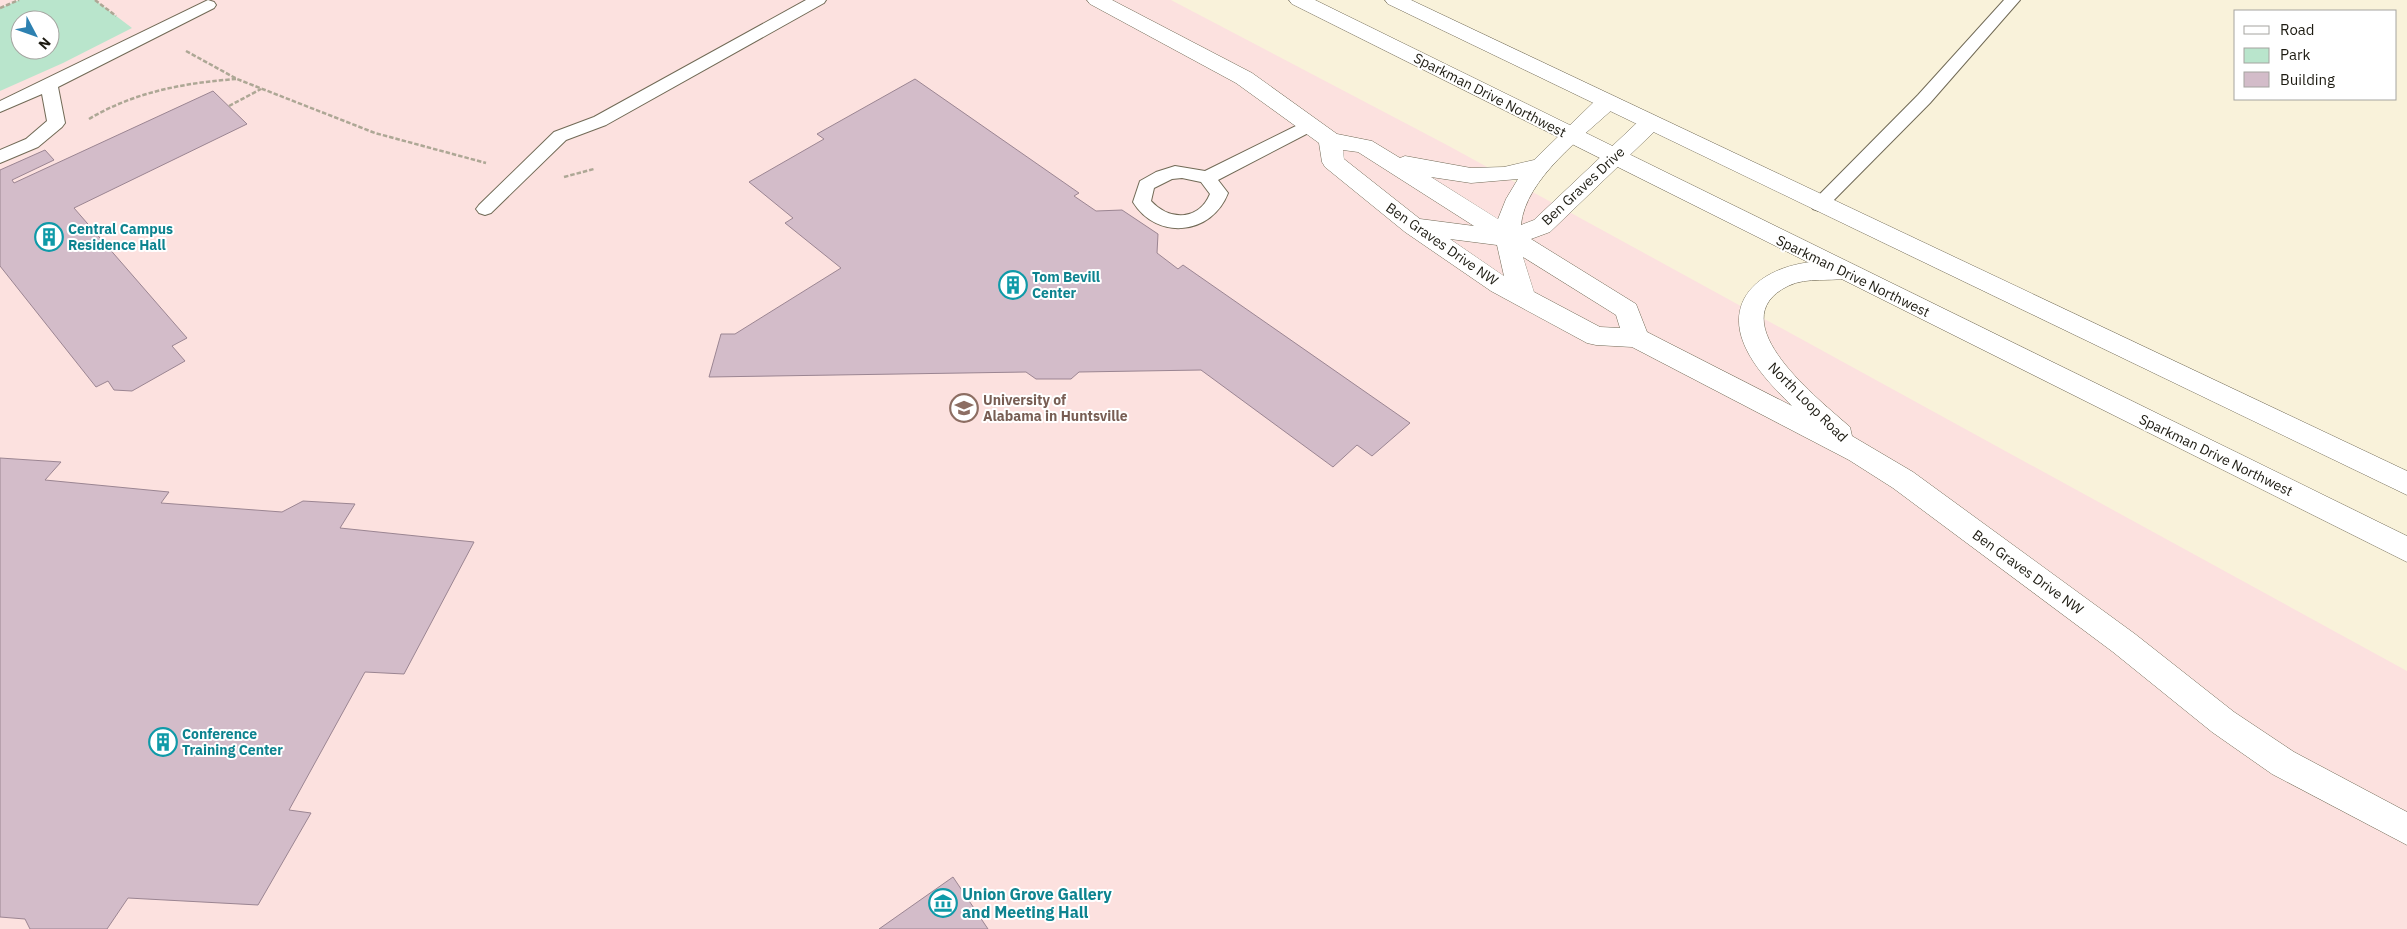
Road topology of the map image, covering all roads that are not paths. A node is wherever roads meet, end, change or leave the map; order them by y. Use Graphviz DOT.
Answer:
graph roads {
  1 [pos="818,0"];
  2 [pos="1097,0"];
  3 [pos="1299,0"];
  4 [pos="1396,0"];
  5 [pos="2012,0"];
  6 [pos="208,5"];
  7 [pos="49,85"];
  8 [pos="1607,102"];
  9 [pos="0,106"];
  10 [pos="1650,124"];
  11 [pos="1310,125"];
  12 [pos="1572,136"];
  13 [pos="1330,140"];
  14 [pos="0,157"];
  15 [pos="1614,157"];
  16 [pos="1386,160"];
  17 [pos="1538,166"];
  18 [pos="1207,178"];
  19 [pos="1819,205"];
  20 [pos="485,209"];
  21 [pos="1413,226"];
  22 [pos="1508,238"];
  23 [pos="1843,271"];
  24 [pos="1523,298"];
  25 [pos="1636,338"];
  26 [pos="1859,452"];
  27 [pos="2407,484"];
  28 [pos="2407,550"];
  29 [pos="2407,829"];
  1 -- 20 [label="lane"];
  2 -- 11 [label="street"];
  3 -- 12 [label="street, Sparkman Drive Northwest"];
  4 -- 8 [label="street"];
  5 -- 19 [label="lane"];
  6 -- 7 [label="lane"];
  7 -- 9 [label="lane"];
  7 -- 14 [label="lane"];
  8 -- 10 [label="street"];
  8 -- 12 [label="street"];
  10 -- 15 [label="street, Ben Graves Drive"];
  10 -- 19 [label="street"];
  11 -- 13 [label="street"];
  11 -- 18 [label="lane"];
  12 -- 15 [label="street, Sparkman Drive Northwest"];
  12 -- 17 [label="street"];
  13 -- 16 [label="street"];
  13 -- 21 [label="street, Ben Graves Drive NW"];
  15 -- 22 [label="street, Ben Graves Drive"];
  15 -- 23 [label="street, Sparkman Drive Northwest"];
  16 -- 17 [label="street"];
  16 -- 22 [label="street"];
  17 -- 22 [label="street"];
  19 -- 27 [label="street"];
  21 -- 22 [label="street, Ben Graves Drive"];
  21 -- 24 [label="street, Ben Graves Drive NW"];
  22 -- 24 [label="street"];
  22 -- 25 [label="street"];
  23 -- 26 [label="street, North Loop Road"];
  23 -- 28 [label="street, Sparkman Drive Northwest"];
  24 -- 25 [label="street, Ben Graves Drive NW"];
  25 -- 26 [label="street, Ben Graves Drive NW"];
  26 -- 29 [label="street, Ben Graves Drive NW"];
}
